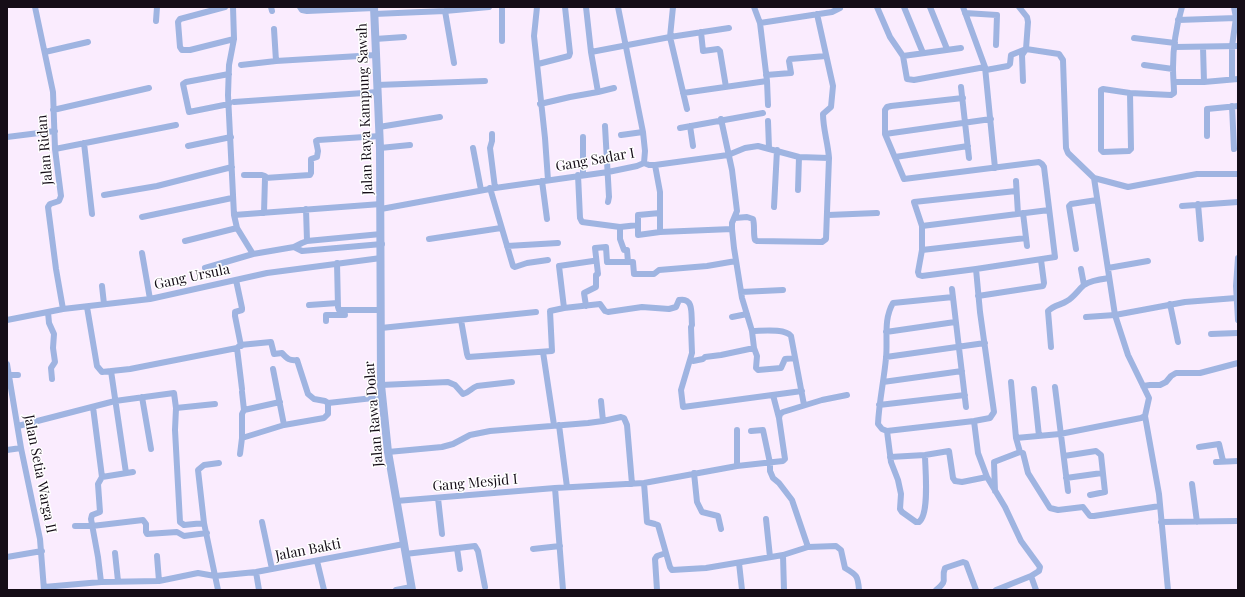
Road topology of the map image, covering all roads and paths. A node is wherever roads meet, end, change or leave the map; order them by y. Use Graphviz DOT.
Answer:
graph roads {
  1 [pos="35,7"];
  2 [pos="157,7"];
  3 [pos="225,7"];
  4 [pos="232,7"];
  5 [pos="489,7"];
  6 [pos="502,7"];
  7 [pos="537,7"];
  8 [pos="565,7"];
  9 [pos="586,7"];
  10 [pos="618,7"];
  11 [pos="673,7"];
  12 [pos="754,7"];
  13 [pos="876,7"];
  14 [pos="904,7"];
  15 [pos="930,7"];
  16 [pos="1019,7"];
  17 [pos="1182,7"];
  18 [pos="1234,7"];
  19 [pos="840,8"];
  20 [pos="301,9"];
  21 [pos="374,10"];
  22 [pos="964,10"];
  23 [pos="445,11"];
  24 [pos="817,14"];
  25 [pos="1236,18"];
  26 [pos="1178,20"];
  27 [pos="156,21"];
  28 [pos="760,23"];
  29 [pos="729,28"];
  30 [pos="274,29"];
  31 [pos="701,32"];
  32 [pos="404,37"];
  33 [pos="670,37"];
  34 [pos="1134,38"];
  35 [pos="234,39"];
  36 [pos="375,39"];
  37 [pos="502,41"];
  38 [pos="88,42"];
  39 [pos="625,45"];
  40 [pos="996,45"];
  41 [pos="1175,45"];
  42 [pos="1235,46"];
  43 [pos="1203,47"];
  44 [pos="961,48"];
  45 [pos="947,49"];
  46 [pos="1026,49"];
  47 [pos="45,52"];
  48 [pos="591,52"];
  49 [pos="922,52"];
  50 [pos="376,55"];
  51 [pos="826,56"];
  52 [pos="903,56"];
  53 [pos="276,61"];
  54 [pos="454,63"];
  55 [pos="538,64"];
  56 [pos="241,65"];
  57 [pos="1144,65"];
  58 [pos="985,69"];
  59 [pos="1173,69"];
  60 [pos="229,74"];
  61 [pos="767,78"];
  62 [pos="1235,79"];
  63 [pos="485,81"];
  64 [pos="1023,81"];
  65 [pos="1175,82"];
  66 [pos="1204,82"];
  67 [pos="726,87"];
  68 [pos="961,87"];
  69 [pos="149,88"];
  70 [pos="378,88"];
  71 [pos="614,88"];
  72 [pos="598,92"];
  73 [pos="682,93"];
  74 [pos="1130,93"];
  75 [pos="963,98"];
  76 [pos="232,103"];
  77 [pos="540,104"];
  78 [pos="768,105"];
  79 [pos="1235,106"];
  80 [pos="687,109"];
  81 [pos="53,110"];
  82 [pos="763,113"];
  83 [pos="440,117"];
  84 [pos="721,119"];
  85 [pos="991,119"];
  86 [pos="768,121"];
  87 [pos="965,123"];
  88 [pos="176,125"];
  89 [pos="605,126"];
  90 [pos="690,126"];
  91 [pos="379,127"];
  92 [pos="680,128"];
  93 [pos="55,131"];
  94 [pos="643,132"];
  95 [pos="492,134"];
  96 [pos="885,134"];
  97 [pos="621,135"];
  98 [pos="380,136"];
  99 [pos="1207,136"];
  100 [pos="7,137"];
  101 [pos="230,137"];
  102 [pos="583,137"];
  103 [pos="84,143"];
  104 [pos="410,145"];
  105 [pos="188,146"];
  106 [pos="693,146"];
  107 [pos="968,146"];
  108 [pos="55,148"];
  109 [pos="380,148"];
  110 [pos="473,148"];
  111 [pos="769,148"];
  112 [pos="777,150"];
  113 [pos="1234,150"];
  114 [pos="728,155"];
  115 [pos="799,157"];
  116 [pos="895,157"];
  117 [pos="829,158"];
  118 [pos="969,158"];
  119 [pos="644,163"];
  120 [pos="655,165"];
  121 [pos="232,168"];
  122 [pos="996,168"];
  123 [pos="608,172"];
  124 [pos="1238,174"];
  125 [pos="244,175"];
  126 [pos="581,175"];
  127 [pos="266,178"];
  128 [pos="1094,178"];
  129 [pos="545,180"];
  130 [pos="1016,181"];
  131 [pos="492,188"];
  132 [pos="481,190"];
  133 [pos="798,190"];
  134 [pos="1016,191"];
  135 [pos="104,195"];
  136 [pos="232,198"];
  137 [pos="1098,200"];
  138 [pos="608,202"];
  139 [pos="1238,202"];
  140 [pos="1198,204"];
  141 [pos="1182,206"];
  142 [pos="381,207"];
  143 [pos="774,207"];
  144 [pos="306,209"];
  145 [pos="1049,210"];
  146 [pos="264,213"];
  147 [pos="660,213"];
  148 [pos="877,213"];
  149 [pos="1020,213"];
  150 [pos="92,214"];
  151 [pos="234,215"];
  152 [pos="828,215"];
  153 [pos="142,217"];
  154 [pos="735,218"];
  155 [pos="547,219"];
  156 [pos="638,225"];
  157 [pos="922,226"];
  158 [pos="620,227"];
  159 [pos="237,228"];
  160 [pos="501,228"];
  161 [pos="732,229"];
  162 [pos="660,232"];
  163 [pos="381,234"];
  164 [pos="1026,238"];
  165 [pos="429,239"];
  166 [pos="1201,239"];
  167 [pos="185,241"];
  168 [pos="307,241"];
  169 [pos="558,243"];
  170 [pos="382,244"];
  171 [pos="507,246"];
  172 [pos="1028,246"];
  173 [pos="294,247"];
  174 [pos="1076,249"];
  175 [pos="922,250"];
  176 [pos="142,253"];
  177 [pos="253,254"];
  178 [pos="381,258"];
  179 [pos="1238,258"];
  180 [pos="548,260"];
  181 [pos="593,260"];
  182 [pos="1041,260"];
  183 [pos="736,261"];
  184 [pos="1148,261"];
  185 [pos="628,262"];
  186 [pos="337,263"];
  187 [pos="205,268"];
  188 [pos="1108,268"];
  189 [pos="976,269"];
  190 [pos="1081,270"];
  191 [pos="1109,278"];
  192 [pos="236,280"];
  193 [pos="102,286"];
  194 [pos="1084,286"];
  195 [pos="952,289"];
  196 [pos="783,290"];
  197 [pos="741,292"];
  198 [pos="978,296"];
  199 [pos="953,297"];
  200 [pos="150,298"];
  201 [pos="1236,298"];
  202 [pos="338,303"];
  203 [pos="104,304"];
  204 [pos="1170,304"];
  205 [pos="308,305"];
  206 [pos="586,306"];
  207 [pos="87,307"];
  208 [pos="564,308"];
  209 [pos="63,309"];
  210 [pos="344,310"];
  211 [pos="381,310"];
  212 [pos="48,312"];
  213 [pos="536,312"];
  214 [pos="747,314"];
  215 [pos="1115,315"];
  216 [pos="732,317"];
  217 [pos="1086,317"];
  218 [pos="7,320"];
  219 [pos="461,320"];
  220 [pos="1238,320"];
  221 [pos="326,321"];
  222 [pos="956,322"];
  223 [pos="381,328"];
  224 [pos="752,331"];
  225 [pos="886,332"];
  226 [pos="1211,334"];
  227 [pos="1238,334"];
  228 [pos="1178,342"];
  229 [pos="984,343"];
  230 [pos="239,347"];
  231 [pos="960,347"];
  232 [pos="1051,347"];
  233 [pos="754,348"];
  234 [pos="543,352"];
  235 [pos="886,357"];
  236 [pos="795,358"];
  237 [pos="690,360"];
  238 [pos="1238,363"];
  239 [pos="7,364"];
  240 [pos="273,369"];
  241 [pos="111,371"];
  242 [pos="962,371"];
  243 [pos="9,375"];
  244 [pos="18,375"];
  245 [pos="52,379"];
  246 [pos="512,382"];
  247 [pos="883,382"];
  248 [pos="1011,382"];
  249 [pos="381,385"];
  250 [pos="9,386"];
  251 [pos="1144,386"];
  252 [pos="1055,387"];
  253 [pos="1034,389"];
  254 [pos="802,391"];
  255 [pos="773,395"];
  256 [pos="847,395"];
  257 [pos="965,395"];
  258 [pos="382,397"];
  259 [pos="142,398"];
  260 [pos="115,401"];
  261 [pos="601,401"];
  262 [pos="280,402"];
  263 [pos="215,404"];
  264 [pos="328,404"];
  265 [pos="804,405"];
  266 [pos="879,405"];
  267 [pos="966,407"];
  268 [pos="92,408"];
  269 [pos="176,408"];
  270 [pos="244,410"];
  271 [pos="1145,416"];
  272 [pos="779,418"];
  273 [pos="603,421"];
  274 [pos="974,421"];
  275 [pos="284,425"];
  276 [pos="557,425"];
  277 [pos="18,426"];
  278 [pos="737,430"];
  279 [pos="751,431"];
  280 [pos="887,431"];
  281 [pos="1060,434"];
  282 [pos="1039,436"];
  283 [pos="242,438"];
  284 [pos="1016,438"];
  285 [pos="948,443"];
  286 [pos="21,448"];
  287 [pos="1199,448"];
  288 [pos="151,449"];
  289 [pos="7,450"];
  290 [pos="949,451"];
  291 [pos="388,452"];
  292 [pos="1020,452"];
  293 [pos="240,454"];
  294 [pos="924,455"];
  295 [pos="1064,456"];
  296 [pos="890,457"];
  297 [pos="1238,461"];
  298 [pos="219,463"];
  299 [pos="770,463"];
  300 [pos="737,466"];
  301 [pos="133,472"];
  302 [pos="126,473"];
  303 [pos="1102,473"];
  304 [pos="694,474"];
  305 [pos="102,477"];
  306 [pos="987,477"];
  307 [pos="1066,478"];
  308 [pos="644,483"];
  309 [pos="632,484"];
  310 [pos="1192,484"];
  311 [pos="567,487"];
  312 [pos="555,488"];
  313 [pos="1068,491"];
  314 [pos="995,492"];
  315 [pos="1090,495"];
  316 [pos="438,498"];
  317 [pos="396,501"];
  318 [pos="1160,506"];
  319 [pos="766,519"];
  320 [pos="1238,520"];
  321 [pos="262,522"];
  322 [pos="1161,522"];
  323 [pos="1197,522"];
  324 [pos="204,523"];
  325 [pos="75,526"];
  326 [pos="92,526"];
  327 [pos="722,529"];
  328 [pos="206,533"];
  329 [pos="442,534"];
  330 [pos="404,544"];
  331 [pos="560,546"];
  332 [pos="808,547"];
  333 [pos="457,548"];
  334 [pos="534,549"];
  335 [pos="42,551"];
  336 [pos="666,552"];
  337 [pos="115,553"];
  338 [pos="406,554"];
  339 [pos="783,555"];
  340 [pos="157,556"];
  341 [pos="7,557"];
  342 [pos="770,557"];
  343 [pos="317,561"];
  344 [pos="739,563"];
  345 [pos="272,569"];
  346 [pos="460,570"];
  347 [pos="256,572"];
  348 [pos="1035,574"];
  349 [pos="215,576"];
  350 [pos="118,581"];
  351 [pos="159,581"];
  352 [pos="101,582"];
  353 [pos="485,587"];
  354 [pos="411,588"];
  355 [pos="44,589"];
  356 [pos="218,590"];
  357 [pos="259,590"];
  358 [pos="324,590"];
  359 [pos="396,590"];
  360 [pos="563,590"];
  361 [pos="657,590"];
  362 [pos="742,590"];
  363 [pos="784,590"];
  364 [pos="859,590"];
  365 [pos="936,590"];
  366 [pos="976,590"];
  367 [pos="996,590"];
  368 [pos="1036,590"];
  369 [pos="1168,590"];
  1 -- 47 [label="street, Jalan Ridan"];
  2 -- 27 [label="street"];
  3 -- 35 [label="street"];
  4 -- 35 [label="street"];
  5 -- 23 [label="street"];
  6 -- 37 [label="street"];
  7 -- 55 [label="street"];
  8 -- 55 [label="street"];
  9 -- 48 [label="street"];
  10 -- 39 [label="street, Gang Sadar I"];
  11 -- 33 [label="street"];
  12 -- 28 [label="street"];
  13 -- 52 [label="street"];
  14 -- 49 [label="street"];
  15 -- 45 [label="street"];
  16 -- 46 [label="street"];
  17 -- 26 [label="street"];
  18 -- 25 [label="street"];
  19 -- 24 [label="street"];
  20 -- 21 [label="street"];
  21 -- 23 [label="street"];
  21 -- 36 [label="street, Jalan Raya Kampung Sawah"];
  22 -- 40 [label="street"];
  22 -- 58 [label="street"];
  23 -- 54 [label="street"];
  24 -- 28 [label="street"];
  24 -- 51 [label="street"];
  25 -- 26 [label="street"];
  25 -- 42 [label="street"];
  26 -- 41 [label="street"];
  28 -- 61 [label="street"];
  29 -- 31 [label="street"];
  30 -- 53 [label="street"];
  31 -- 33 [label="street"];
  31 -- 67 [label="street"];
  32 -- 36 [label="street"];
  33 -- 39 [label="street"];
  33 -- 73 [label="street"];
  34 -- 41 [label="street"];
  35 -- 60 [label="street"];
  36 -- 50 [label="street, Jalan Raya Kampung Sawah"];
  38 -- 47 [label="street"];
  39 -- 48 [label="street"];
  39 -- 94 [label="street, Gang Sadar I"];
  41 -- 43 [label="street"];
  41 -- 59 [label="street"];
  42 -- 43 [label="street"];
  42 -- 62 [label="street"];
  43 -- 66 [label="street"];
  44 -- 45 [label="street"];
  45 -- 49 [label="street"];
  46 -- 58 [label="street"];
  46 -- 64 [label="street"];
  46 -- 128 [label="street"];
  47 -- 81 [label="street, Jalan Ridan"];
  48 -- 72 [label="street"];
  49 -- 52 [label="street"];
  50 -- 53 [label="street"];
  50 -- 70 [label="street, Jalan Raya Kampung Sawah"];
  51 -- 61 [label="street"];
  51 -- 117 [label="street"];
  52 -- 58 [label="street"];
  53 -- 56 [label="street"];
  55 -- 77 [label="street"];
  57 -- 59 [label="street"];
  58 -- 85 [label="street"];
  59 -- 65 [label="street"];
  60 -- 76 [label="street"];
  60 -- 76 [label="street"];
  61 -- 67 [label="street"];
  61 -- 78 [label="street"];
  62 -- 66 [label="street"];
  63 -- 70 [label="street"];
  65 -- 66 [label="street"];
  65 -- 74 [label="street"];
  67 -- 73 [label="street"];
  68 -- 75 [label="street"];
  69 -- 81 [label="street"];
  70 -- 76 [label="street"];
  70 -- 91 [label="street, Jalan Raya Kampung Sawah"];
  71 -- 72 [label="street"];
  72 -- 77 [label="street"];
  73 -- 80 [label="street"];
  74 -- 74 [label="street"];
  75 -- 87 [label="street"];
  75 -- 96 [label="street"];
  76 -- 101 [label="street"];
  77 -- 129 [label="street"];
  79 -- 99 [label="street"];
  79 -- 113 [label="street"];
  81 -- 93 [label="street, Jalan Ridan"];
  82 -- 84 [label="street"];
  83 -- 91 [label="street"];
  84 -- 90 [label="street"];
  84 -- 114 [label="street"];
  85 -- 87 [label="street"];
  85 -- 122 [label="street"];
  86 -- 111 [label="street"];
  87 -- 96 [label="street"];
  87 -- 107 [label="street"];
  88 -- 103 [label="street"];
  89 -- 123 [label="street"];
  90 -- 92 [label="street"];
  90 -- 106 [label="street"];
  91 -- 98 [label="street, Jalan Raya Kampung Sawah"];
  93 -- 100 [label="street"];
  93 -- 108 [label="street, Jalan Ridan"];
  94 -- 97 [label="street"];
  94 -- 119 [label="street, Gang Sadar I"];
  95 -- 131 [label="street"];
  96 -- 116 [label="street"];
  98 -- 109 [label="street, Jalan Raya Kampung Sawah"];
  98 -- 127 [label="street"];
  101 -- 105 [label="street"];
  101 -- 121 [label="street"];
  102 -- 126 [label="street"];
  103 -- 108 [label="street"];
  103 -- 150 [label="street"];
  104 -- 109 [label="street"];
  107 -- 116 [label="street"];
  107 -- 118 [label="street"];
  108 -- 209 [label="street, Jalan Ridan"];
  109 -- 142 [label="street, Jalan Raya Kampung Sawah"];
  110 -- 132 [label="street"];
  111 -- 112 [label="street"];
  111 -- 114 [label="street"];
  112 -- 115 [label="street"];
  112 -- 143 [label="street"];
  114 -- 120 [label="street"];
  114 -- 154 [label="street"];
  115 -- 117 [label="street"];
  115 -- 133 [label="street"];
  116 -- 122 [label="street"];
  117 -- 152 [label="street"];
  119 -- 120 [label="street"];
  119 -- 123 [label="street, Gang Sadar I"];
  120 -- 147 [label="street"];
  121 -- 135 [label="street"];
  121 -- 136 [label="street"];
  122 -- 145 [label="street"];
  123 -- 126 [label="street, Gang Sadar I"];
  123 -- 138 [label="street"];
  124 -- 128 [label="street"];
  125 -- 127 [label="street"];
  126 -- 129 [label="street, Gang Sadar I"];
  126 -- 158 [label="street"];
  127 -- 146 [label="street"];
  128 -- 137 [label="street"];
  129 -- 131 [label="street, Gang Sadar I"];
  129 -- 155 [label="street"];
  130 -- 134 [label="street"];
  131 -- 132 [label="street, Gang Sadar I"];
  131 -- 160 [label="street"];
  132 -- 142 [label="street, Gang Sadar I"];
  134 -- 149 [label="street"];
  134 -- 157 [label="street"];
  136 -- 151 [label="street"];
  136 -- 153 [label="street"];
  137 -- 174 [label="street"];
  137 -- 188 [label="street"];
  139 -- 140 [label="street"];
  140 -- 141 [label="street"];
  140 -- 166 [label="street"];
  142 -- 144 [label="street, Gang Sadar I"];
  142 -- 163 [label="street, Jalan Rawa Dolar"];
  144 -- 146 [label="street, Gang Sadar I"];
  144 -- 168 [label="street"];
  145 -- 149 [label="street"];
  145 -- 182 [label="street"];
  146 -- 151 [label="street, Gang Sadar I"];
  147 -- 156 [label="street"];
  147 -- 162 [label="street"];
  148 -- 152 [label="street"];
  149 -- 157 [label="street"];
  149 -- 164 [label="street"];
  151 -- 159 [label="street"];
  152 -- 154 [label="street"];
  154 -- 161 [label="street"];
  156 -- 158 [label="street"];
  156 -- 162 [label="street"];
  157 -- 175 [label="street"];
  158 -- 185 [label="street"];
  159 -- 167 [label="street"];
  159 -- 177 [label="street"];
  160 -- 165 [label="street"];
  160 -- 171 [label="street"];
  161 -- 162 [label="street"];
  161 -- 183 [label="street"];
  163 -- 168 [label="street"];
  163 -- 170 [label="street, Jalan Rawa Dolar"];
  164 -- 172 [label="street"];
  164 -- 175 [label="street"];
  168 -- 173 [label="street"];
  169 -- 171 [label="street"];
  170 -- 173 [label="street"];
  170 -- 178 [label="street, Jalan Rawa Dolar"];
  171 -- 180 [label="street"];
  173 -- 177 [label="street"];
  175 -- 189 [label="street"];
  176 -- 200 [label="street"];
  177 -- 187 [label="street"];
  178 -- 186 [label="street, Gang Ursula"];
  178 -- 211 [label="street, Jalan Rawa Dolar"];
  179 -- 201 [label="street"];
  181 -- 208 [label="street"];
  182 -- 189 [label="street"];
  182 -- 198 [label="street"];
  183 -- 185 [label="street"];
  183 -- 197 [label="street"];
  184 -- 188 [label="street"];
  185 -- 206 [label="street"];
  186 -- 192 [label="street, Gang Ursula"];
  186 -- 202 [label="street"];
  188 -- 191 [label="street"];
  189 -- 198 [label="street"];
  190 -- 194 [label="street"];
  191 -- 194 [label="street"];
  191 -- 215 [label="street"];
  192 -- 200 [label="street, Gang Ursula"];
  192 -- 230 [label="street"];
  193 -- 203 [label="street"];
  194 -- 232 [label="street"];
  195 -- 199 [label="street"];
  196 -- 197 [label="street"];
  197 -- 214 [label="street"];
  198 -- 229 [label="street"];
  199 -- 222 [label="street"];
  199 -- 225 [label="street"];
  200 -- 203 [label="street, Gang Ursula"];
  201 -- 204 [label="street"];
  201 -- 220 [label="street"];
  202 -- 205 [label="street"];
  202 -- 210 [label="street"];
  203 -- 207 [label="street, Gang Ursula"];
  204 -- 215 [label="street"];
  204 -- 228 [label="street"];
  206 -- 208 [label="street"];
  206 -- 237 [label="street"];
  207 -- 209 [label="street, Gang Ursula"];
  207 -- 241 [label="street"];
  208 -- 234 [label="street"];
  209 -- 212 [label="street, Gang Ursula"];
  210 -- 211 [label="street"];
  210 -- 221 [label="street"];
  211 -- 223 [label="street, Jalan Rawa Dolar"];
  212 -- 218 [label="street, Gang Ursula"];
  212 -- 245 [label="street"];
  213 -- 219 [label="street"];
  214 -- 216 [label="street"];
  214 -- 224 [label="street"];
  215 -- 217 [label="street"];
  215 -- 251 [label="street"];
  219 -- 223 [label="street"];
  219 -- 234 [label="street"];
  222 -- 225 [label="street"];
  222 -- 231 [label="street"];
  223 -- 249 [label="street, Jalan Rawa Dolar"];
  224 -- 233 [label="street"];
  224 -- 236 [label="street"];
  225 -- 235 [label="street"];
  226 -- 227 [label="street"];
  229 -- 231 [label="street"];
  229 -- 274 [label="street"];
  230 -- 241 [label="street"];
  230 -- 264 [label="street"];
  230 -- 270 [label="street"];
  231 -- 235 [label="street"];
  231 -- 242 [label="street"];
  233 -- 236 [label="street"];
  233 -- 237 [label="street"];
  234 -- 276 [label="street"];
  235 -- 247 [label="street"];
  236 -- 254 [label="street"];
  237 -- 255 [label="street"];
  238 -- 251 [label="street"];
  239 -- 243 [label="street, Jalan Setia Warga II"];
  240 -- 262 [label="street"];
  241 -- 260 [label="street"];
  242 -- 247 [label="street"];
  242 -- 257 [label="street"];
  243 -- 244 [label="street"];
  243 -- 250 [label="street, Jalan Setia Warga II"];
  246 -- 249 [label="street"];
  247 -- 266 [label="street"];
  248 -- 284 [label="street"];
  249 -- 258 [label="street, Jalan Rawa Dolar"];
  250 -- 277 [label="street, Jalan Setia Warga II"];
  251 -- 271 [label="street"];
  252 -- 281 [label="street"];
  253 -- 282 [label="street"];
  254 -- 255 [label="street"];
  254 -- 265 [label="street"];
  255 -- 272 [label="street"];
  256 -- 265 [label="street"];
  257 -- 266 [label="street"];
  257 -- 267 [label="street"];
  258 -- 264 [label="street"];
  258 -- 291 [label="street, Jalan Rawa Dolar"];
  259 -- 260 [label="street"];
  259 -- 269 [label="street"];
  259 -- 288 [label="street"];
  260 -- 268 [label="street"];
  260 -- 302 [label="street"];
  261 -- 273 [label="street"];
  262 -- 270 [label="street"];
  262 -- 275 [label="street"];
  263 -- 269 [label="street"];
  264 -- 275 [label="street"];
  265 -- 272 [label="street"];
  266 -- 280 [label="street"];
  268 -- 277 [label="street"];
  268 -- 305 [label="street"];
  269 -- 324 [label="street"];
  270 -- 283 [label="street"];
  271 -- 281 [label="street"];
  271 -- 318 [label="street"];
  272 -- 299 [label="street"];
  273 -- 276 [label="street"];
  273 -- 309 [label="street"];
  274 -- 280 [label="street"];
  274 -- 306 [label="street"];
  275 -- 283 [label="street"];
  276 -- 291 [label="street"];
  276 -- 311 [label="street"];
  277 -- 286 [label="street, Jalan Setia Warga II"];
  278 -- 300 [label="street"];
  279 -- 299 [label="street"];
  280 -- 296 [label="street"];
  281 -- 282 [label="street"];
  281 -- 295 [label="street"];
  282 -- 284 [label="street"];
  283 -- 293 [label="street"];
  284 -- 292 [label="street"];
  285 -- 290 [label="street"];
  286 -- 289 [label="street"];
  286 -- 335 [label="street, Jalan Setia Warga II"];
  287 -- 297 [label="street"];
  290 -- 294 [label="street"];
  290 -- 306 [label="street"];
  291 -- 317 [label="street, Jalan Rawa Dolar"];
  292 -- 314 [label="street"];
  292 -- 318 [label="street"];
  294 -- 296 [label="street"];
  294 -- 296 [label="street"];
  295 -- 303 [label="street"];
  295 -- 307 [label="street"];
  298 -- 324 [label="street"];
  299 -- 300 [label="street, Gang Mesjid I"];
  299 -- 332 [label="street"];
  300 -- 304 [label="street, Gang Mesjid I"];
  301 -- 302 [label="street"];
  302 -- 305 [label="street"];
  303 -- 307 [label="street"];
  303 -- 315 [label="street"];
  304 -- 308 [label="street, Gang Mesjid I"];
  304 -- 327 [label="street"];
  305 -- 326 [label="street"];
  306 -- 314 [label="street"];
  307 -- 313 [label="street"];
  308 -- 309 [label="street, Gang Mesjid I"];
  308 -- 336 [label="street"];
  309 -- 311 [label="street, Gang Mesjid I"];
  310 -- 323 [label="street"];
  311 -- 312 [label="street, Gang Mesjid I"];
  312 -- 316 [label="street, Gang Mesjid I"];
  312 -- 331 [label="street"];
  314 -- 348 [label="street"];
  316 -- 317 [label="street, Gang Mesjid I"];
  316 -- 329 [label="street"];
  317 -- 330 [label="street, Jalan Rawa Dolar"];
  318 -- 322 [label="street"];
  319 -- 342 [label="street"];
  320 -- 323 [label="street"];
  321 -- 345 [label="street"];
  322 -- 323 [label="street"];
  322 -- 369 [label="street"];
  324 -- 328 [label="street"];
  325 -- 326 [label="street"];
  326 -- 328 [label="street"];
  326 -- 352 [label="street"];
  328 -- 349 [label="street"];
  330 -- 338 [label="street, Jalan Rawa Dolar"];
  330 -- 343 [label="street, Jalan Bakti"];
  331 -- 334 [label="street"];
  331 -- 360 [label="street"];
  332 -- 339 [label="street"];
  332 -- 364 [label="street"];
  333 -- 338 [label="street"];
  333 -- 346 [label="street"];
  333 -- 353 [label="street"];
  335 -- 341 [label="street"];
  335 -- 355 [label="street, Jalan Setia Warga II"];
  336 -- 344 [label="street"];
  336 -- 361 [label="street"];
  337 -- 350 [label="street"];
  338 -- 354 [label="street, Jalan Rawa Dolar"];
  339 -- 342 [label="street"];
  339 -- 363 [label="street"];
  340 -- 351 [label="street"];
  342 -- 344 [label="street"];
  343 -- 345 [label="street, Jalan Bakti"];
  343 -- 358 [label="street"];
  344 -- 362 [label="street"];
  345 -- 347 [label="street, Jalan Bakti"];
  347 -- 349 [label="street, Jalan Bakti"];
  347 -- 357 [label="street"];
  348 -- 367 [label="street"];
  348 -- 368 [label="street"];
  349 -- 351 [label="street, Jalan Bakti"];
  349 -- 356 [label="street"];
  350 -- 351 [label="street, Jalan Bakti"];
  350 -- 352 [label="street, Jalan Bakti"];
  352 -- 355 [label="street, Jalan Bakti"];
  354 -- 359 [label="street"];
  365 -- 366 [label="street"];
}
